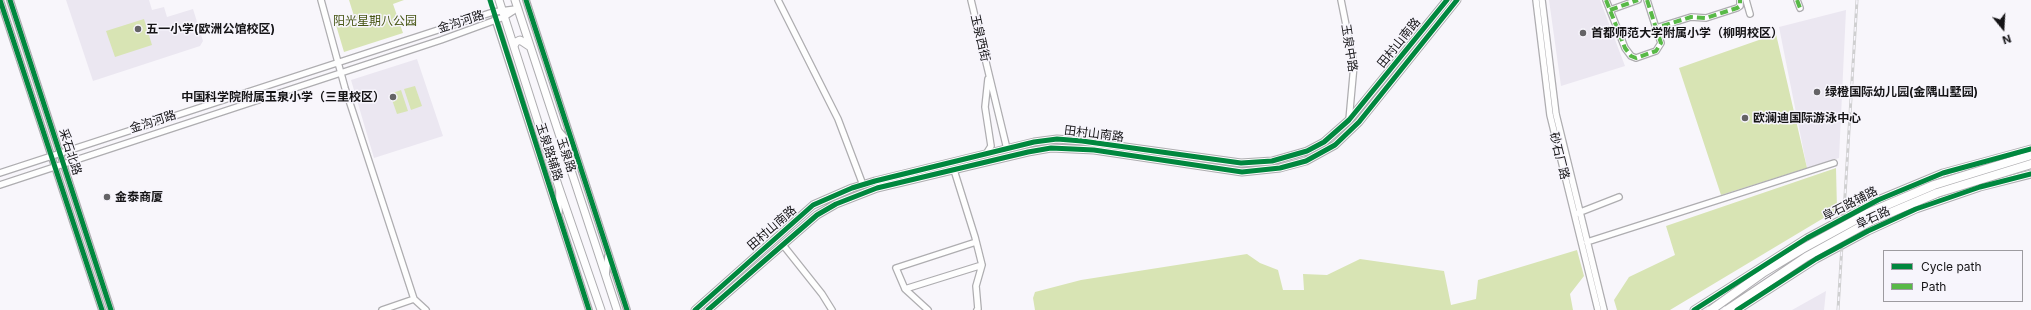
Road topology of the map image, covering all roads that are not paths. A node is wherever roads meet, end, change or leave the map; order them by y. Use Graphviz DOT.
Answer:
graph roads {
  1 [pos="0,0"];
  2 [pos="10,0"];
  3 [pos="321,0"];
  4 [pos="499,0"];
  5 [pos="515,0"];
  6 [pos="526,0"];
  7 [pos="778,0"];
  8 [pos="971,0"];
  9 [pos="1340,0"];
  10 [pos="1446,0"];
  11 [pos="1457,0"];
  12 [pos="1536,0"];
  13 [pos="1542,0"];
  14 [pos="1606,0"];
  15 [pos="1638,0"];
  16 [pos="1647,0"];
  17 [pos="1740,0"];
  18 [pos="1746,0"];
  19 [pos="1798,0"];
  20 [pos="518,8"];
  21 [pos="1800,8"];
  22 [pos="1610,10"];
  23 [pos="503,13"];
  24 [pos="1750,14"];
  25 [pos="495,20"];
  26 [pos="1656,28"];
  27 [pos="514,46"];
  28 [pos="529,46"];
  29 [pos="338,62"];
  30 [pos="341,72"];
  31 [pos="988,77"];
  32 [pos="1349,120"];
  33 [pos="557,128"];
  34 [pos="574,149"];
  35 [pos="1007,149"];
  36 [pos="2031,149"];
  37 [pos="59,153"];
  38 [pos="982,155"];
  39 [pos="2031,155"];
  40 [pos="50,156"];
  41 [pos="1834,163"];
  42 [pos="63,164"];
  43 [pos="2031,164"];
  44 [pos="55,167"];
  45 [pos="954,170"];
  46 [pos="0,173"];
  47 [pos="2031,174"];
  48 [pos="0,185"];
  49 [pos="863,185"];
  50 [pos="559,188"];
  51 [pos="1619,197"];
  52 [pos="1577,214"];
  53 [pos="559,217"];
  54 [pos="976,242"];
  55 [pos="1587,242"];
  56 [pos="783,245"];
  57 [pos="609,252"];
  58 [pos="982,265"];
  59 [pos="606,277"];
  60 [pos="905,289"];
  61 [pos="414,299"];
  62 [pos="597,300"];
  63 [pos="102,310"];
  64 [pos="111,310"];
  65 [pos="382,310"];
  66 [pos="426,310"];
  67 [pos="589,310"];
  68 [pos="601,310"];
  69 [pos="604,310"];
  70 [pos="617,310"];
  71 [pos="627,310"];
  72 [pos="695,310"];
  73 [pos="708,310"];
  74 [pos="832,310"];
  75 [pos="928,310"];
  76 [pos="977,310"];
  77 [pos="1598,310"];
  78 [pos="1604,310"];
  79 [pos="1694,310"];
  80 [pos="1711,310"];
  81 [pos="1727,310"];
  82 [pos="1737,310"];
  1 -- 40 [label="street, 采石北路"];
  2 -- 37 [label="street, 采石北路"];
  3 -- 29 [label="street"];
  4 -- 23 [label="main road, 玉泉路"];
  5 -- 20 [label="main road, 玉泉路"];
  6 -- 34 [label="street"];
  7 -- 49 [label="street"];
  8 -- 31 [label="street, 玉泉西街"];
  9 -- 32 [label="street, 玉泉中路"];
  10 -- 32 [label="main road, 田村山南路"];
  11 -- 45 [label="main road, 田村山南路"];
  12 -- 52 [label="street, 砂石厂路"];
  13 -- 52 [label="street, 砂石厂路"];
  14 -- 22 [label="street"];
  15 -- 22 [label="street"];
  16 -- 26 [label="street"];
  17 -- 26 [label="street"];
  18 -- 24 [label="street"];
  19 -- 21 [label="street"];
  20 -- 23 [label="street, 金沟河路"];
  20 -- 28 [label="main road, 玉泉路"];
  22 -- 26 [label="street"];
  23 -- 25 [label="street, 金沟河路"];
  23 -- 27 [label="main road, 玉泉路"];
  23 -- 29 [label="street, 金沟河路"];
  25 -- 30 [label="street, 金沟河路"];
  25 -- 53 [label="street, 玉泉路辅路"];
  27 -- 28 [label="main road"];
  27 -- 50 [label="main road, 玉泉路"];
  28 -- 33 [label="main road, 玉泉路"];
  29 -- 30 [label="street"];
  29 -- 37 [label="street, 金沟河路"];
  30 -- 42 [label="street, 金沟河路"];
  30 -- 61 [label="street"];
  31 -- 35 [label="street, 玉泉西街"];
  31 -- 38 [label="street"];
  32 -- 35 [label="main road, 田村山南路"];
  33 -- 34 [label="street"];
  33 -- 59 [label="main road, 玉泉路"];
  34 -- 57 [label="street"];
  35 -- 38 [label="main road, 田村山南路"];
  36 -- 79 [label="main road, 阜石路辅路"];
  37 -- 40 [label="street, 金沟河路"];
  37 -- 42 [label="street, 采石北路"];
  38 -- 49 [label="main road, 田村山南路"];
  39 -- 80 [label="highway, 阜石路, bridge"];
  40 -- 44 [label="street, 采石北路"];
  40 -- 46 [label="street, 金沟河路"];
  41 -- 55 [label="street"];
  42 -- 44 [label="street, 金沟河路"];
  42 -- 64 [label="street, 采石北路"];
  43 -- 81 [label="highway, 阜石路, bridge"];
  44 -- 48 [label="street, 金沟河路"];
  44 -- 63 [label="street, 采石北路"];
  45 -- 54 [label="street"];
  45 -- 56 [label="main road, 田村山南路"];
  47 -- 82 [label="main road, 阜石路"];
  49 -- 72 [label="main road, 田村山南路"];
  50 -- 53 [label="street"];
  50 -- 62 [label="main road, 玉泉路"];
  51 -- 52 [label="street"];
  52 -- 55 [label="street, 砂石厂路"];
  52 -- 77 [label="street, 砂石厂路"];
  53 -- 67 [label="street, 玉泉路辅路"];
  54 -- 58 [label="street"];
  54 -- 60 [label="street"];
  55 -- 78 [label="street, 砂石厂路"];
  56 -- 73 [label="main road, 田村山南路"];
  56 -- 74 [label="street"];
  57 -- 59 [label="street"];
  57 -- 71 [label="street"];
  58 -- 60 [label="street"];
  58 -- 76 [label="street"];
  59 -- 70 [label="main road, 玉泉路"];
  60 -- 75 [label="street"];
  61 -- 65 [label="street"];
  61 -- 66 [label="street"];
  62 -- 68 [label="main road, 玉泉路"];
  62 -- 69 [label="main road"];
}
